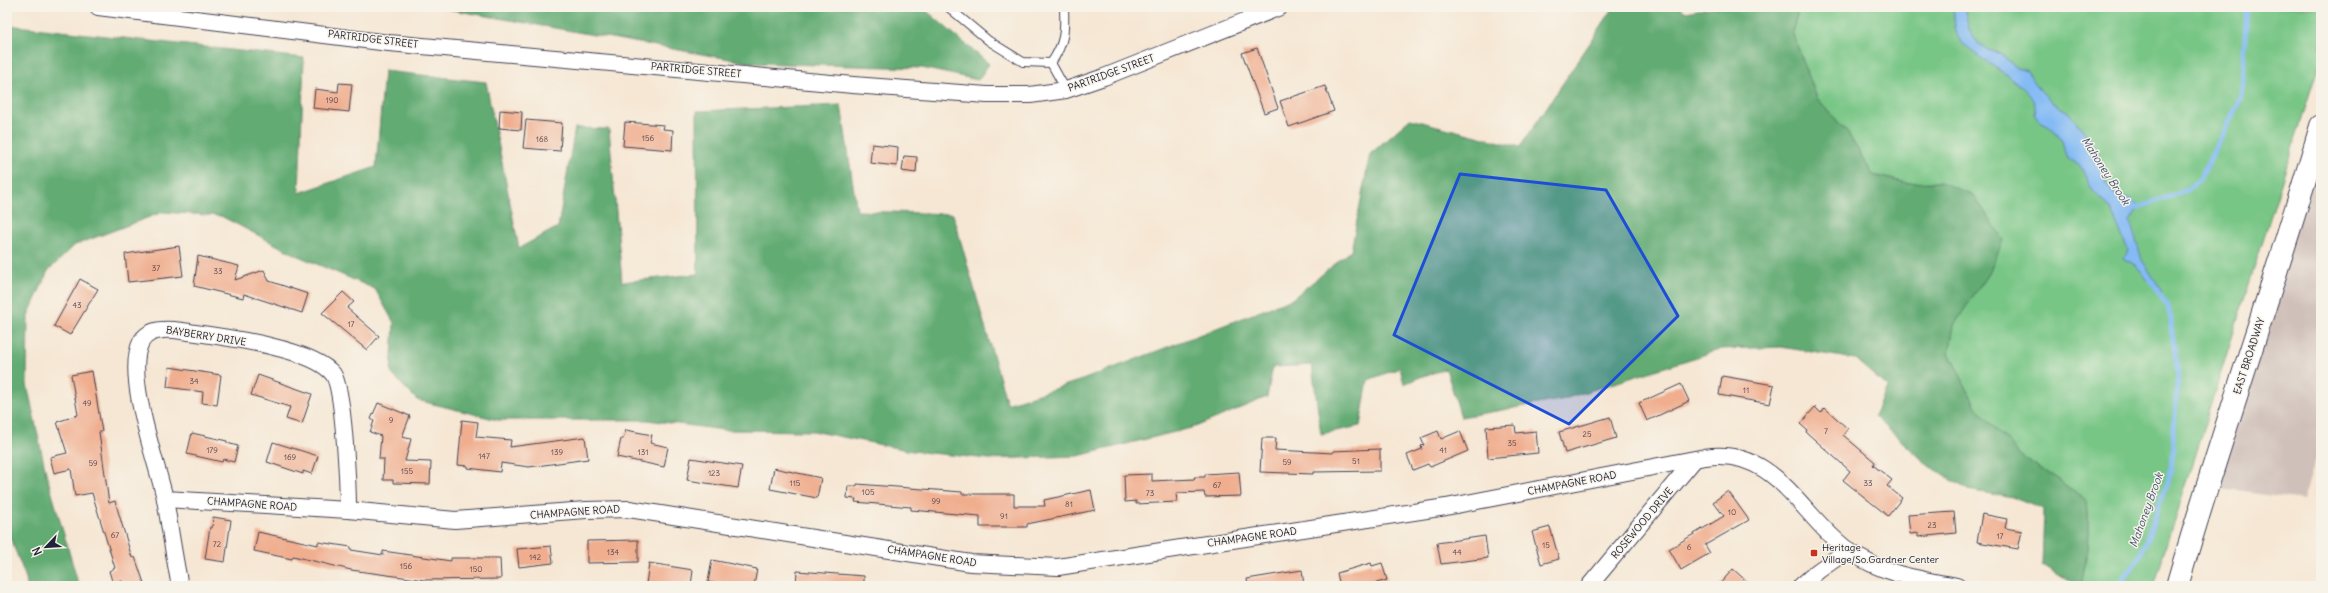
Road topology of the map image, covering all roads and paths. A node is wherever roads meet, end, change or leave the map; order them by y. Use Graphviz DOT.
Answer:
graph roads {
  1 [pos="98,7"];
  2 [pos="948,7"];
  3 [pos="1064,7"];
  4 [pos="1280,7"];
  5 [pos="1051,63"];
  6 [pos="1066,90"];
  7 [pos="2321,126"];
  8 [pos="1694,460"];
  9 [pos="164,499"];
  10 [pos="348,510"];
  11 [pos="1848,550"];
  12 [pos="180,586"];
  13 [pos="1589,586"];
  14 [pos="1801,586"];
  15 [pos="1957,586"];
  16 [pos="2177,586"];
  1 -- 6 [label="street, PARTRIDGE STREET"];
  2 -- 5 [label="lane"];
  3 -- 5 [label="lane"];
  4 -- 6 [label="street, PARTRIDGE STREET"];
  5 -- 6 [label="lane"];
  7 -- 16 [label="main road, EAST BROADWAY"];
  8 -- 10 [label="street, CHAMPAGNE ROAD"];
  8 -- 11 [label="street, CHAMPAGNE ROAD"];
  8 -- 13 [label="street, ROSEWOOD DRIVE"];
  9 -- 10 [label="street, CHAMPAGNE ROAD"];
  9 -- 10 [label="street, BAYBERRY DRIVE"];
  9 -- 12 [label="street, BAYBERRY DRIVE"];
  11 -- 14 [label="street"];
  11 -- 15 [label="street, CHAMPAGNE ROAD"];
}
